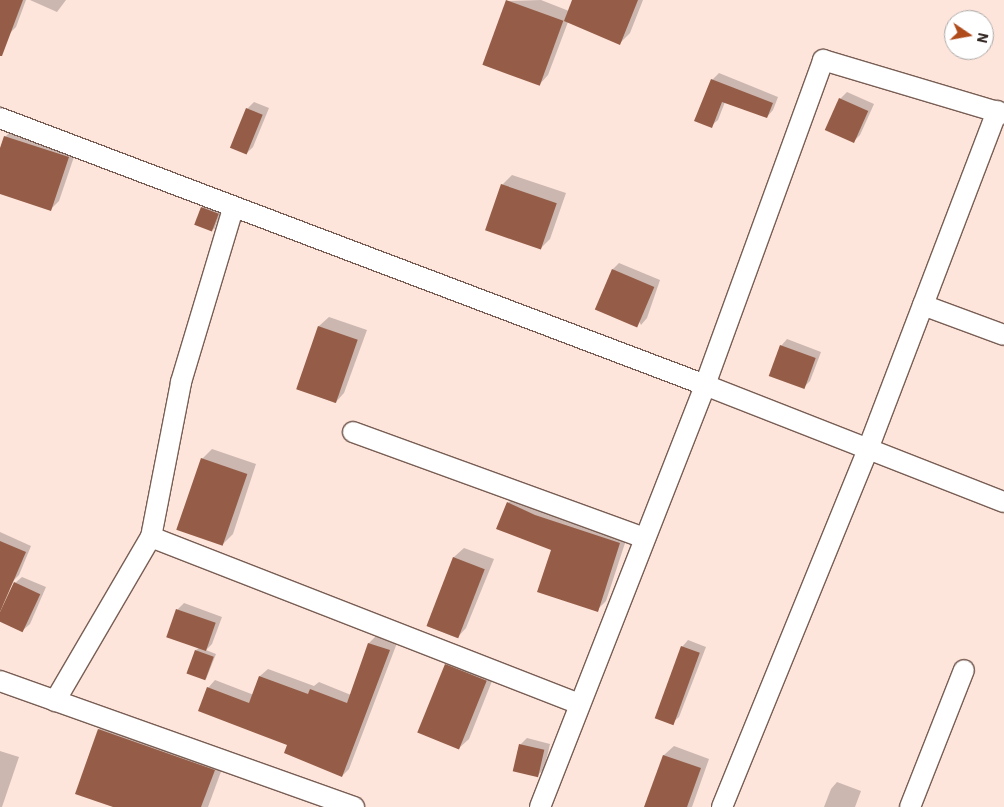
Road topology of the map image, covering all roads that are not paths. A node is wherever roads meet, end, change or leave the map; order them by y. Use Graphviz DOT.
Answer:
graph roads {
  1 [pos="1000,113"];
  2 [pos="0,118"];
  3 [pos="233,208"];
  4 [pos="923,304"];
  5 [pos="1004,335"];
  6 [pos="705,385"];
  7 [pos="353,432"];
  8 [pos="868,449"];
  9 [pos="1004,502"];
  10 [pos="151,537"];
  11 [pos="644,538"];
  12 [pos="964,670"];
  13 [pos="0,681"];
  14 [pos="55,701"];
  15 [pos="580,704"];
  16 [pos="354,807"];
  17 [pos="540,807"];
  18 [pos="722,807"];
  19 [pos="910,807"];
  1 -- 4 [label="street"];
  1 -- 6 [label="street"];
  2 -- 3 [label="street"];
  3 -- 6 [label="street"];
  3 -- 10 [label="street"];
  4 -- 5 [label="street"];
  4 -- 8 [label="street"];
  6 -- 8 [label="street"];
  6 -- 11 [label="street"];
  7 -- 11 [label="street"];
  8 -- 9 [label="street"];
  8 -- 18 [label="street"];
  10 -- 14 [label="street"];
  10 -- 15 [label="street"];
  11 -- 15 [label="street"];
  12 -- 19 [label="street"];
  13 -- 14 [label="street"];
  14 -- 16 [label="street"];
  15 -- 17 [label="street"];
}
